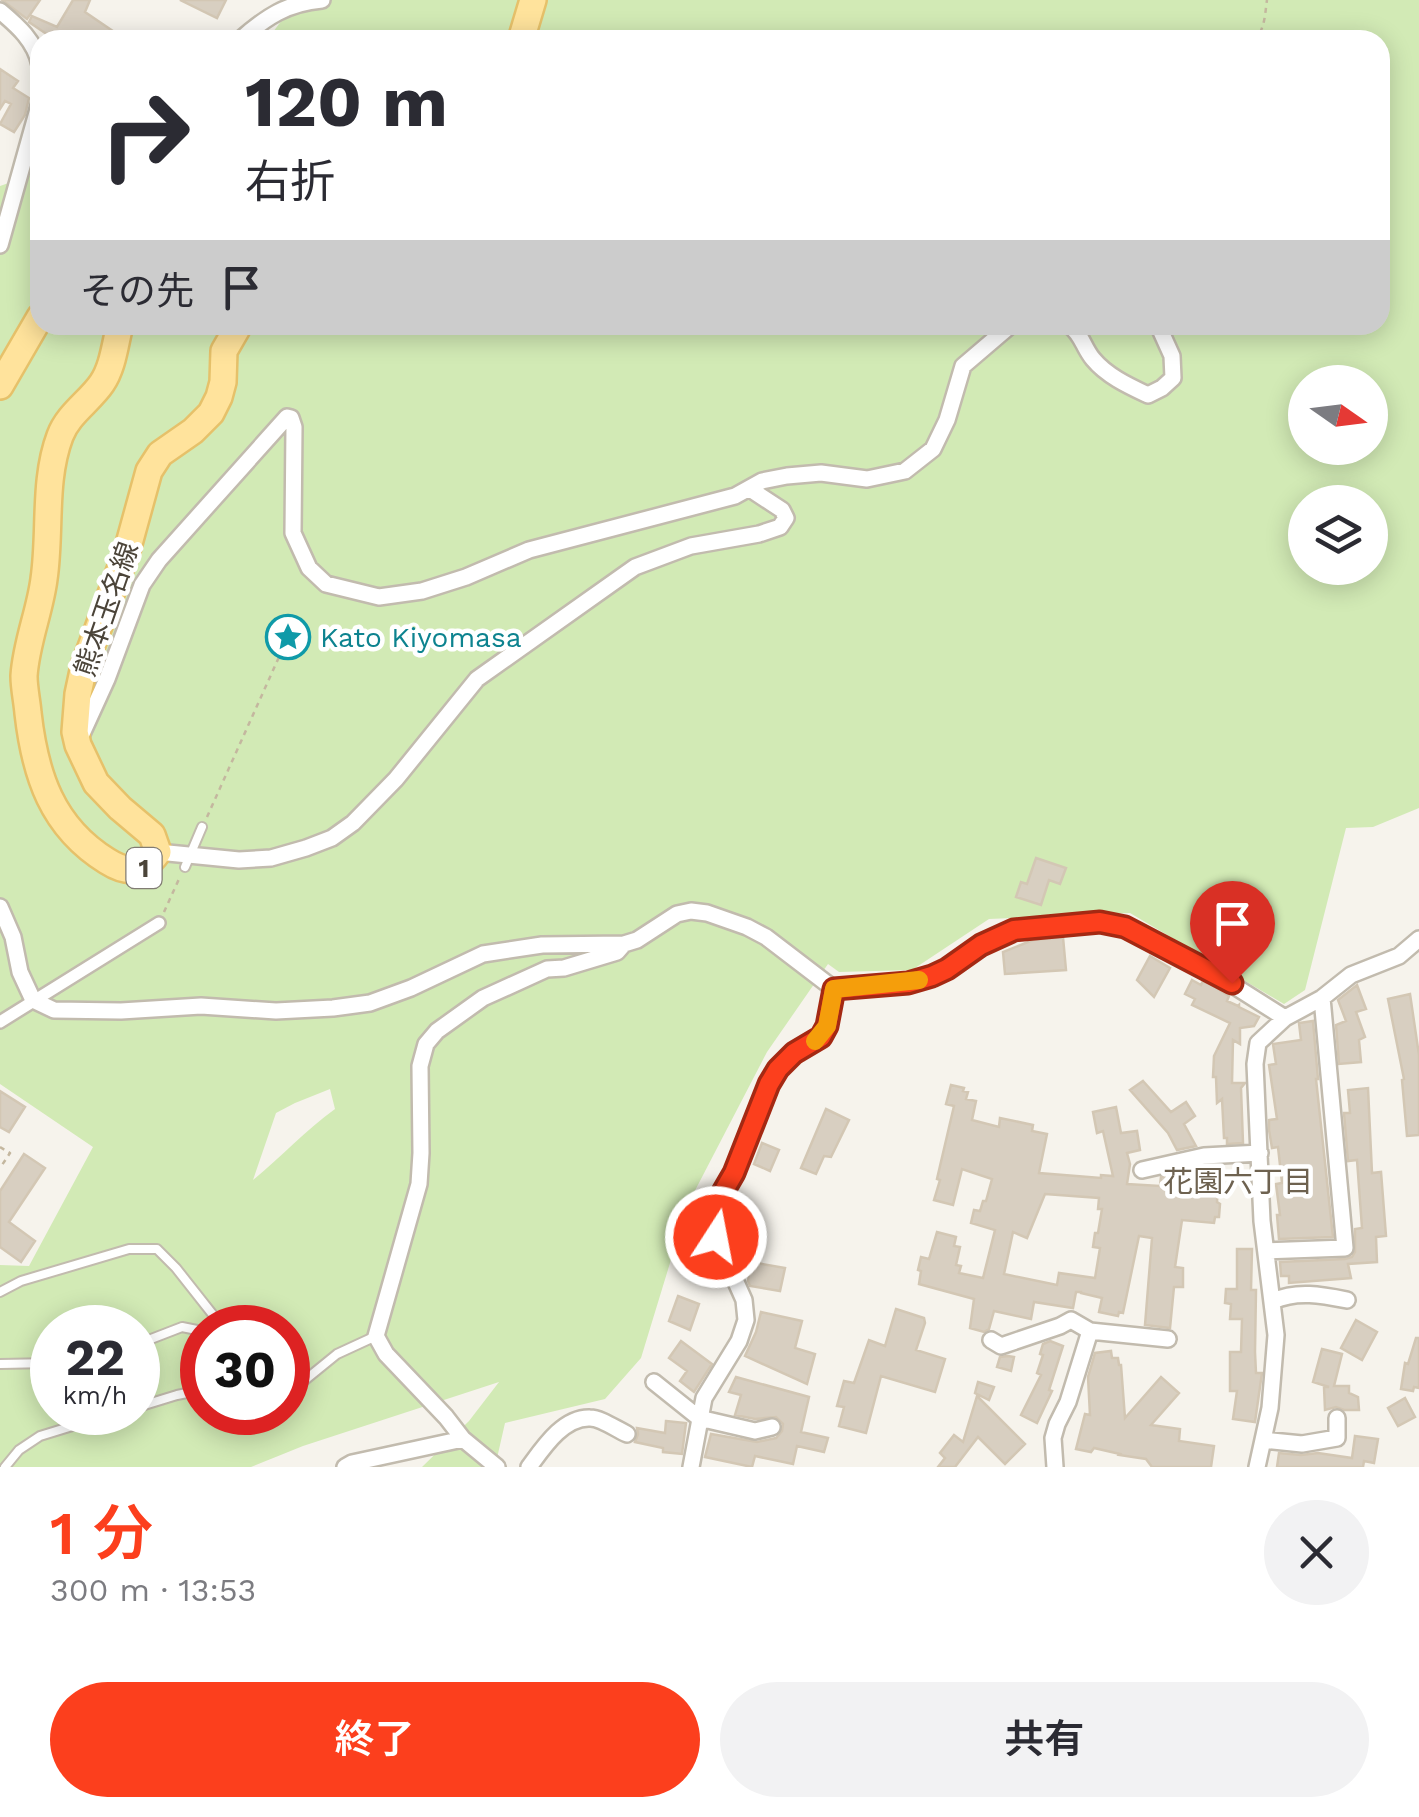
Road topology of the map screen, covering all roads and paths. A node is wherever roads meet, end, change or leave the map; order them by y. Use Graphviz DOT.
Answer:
graph roads {
  1 [pos="322,0"];
  2 [pos="533,0"];
  3 [pos="1268,0"];
  4 [pos="0,11"];
  5 [pos="251,30"];
  6 [pos="524,30"];
  7 [pos="1261,30"];
  8 [pos="30,42"];
  9 [pos="30,138"];
  10 [pos="0,245"];
  11 [pos="30,334"];
  12 [pos="118,335"];
  13 [pos="234,335"];
  14 [pos="1000,335"];
  15 [pos="1080,335"];
  16 [pos="1163,335"];
  17 [pos="0,386"];
  18 [pos="750,488"];
  19 [pos="288,637"];
  20 [pos="272,641"];
  21 [pos="286,644"];
  22 [pos="78,744"];
  23 [pos="202,827"];
  24 [pos="158,852"];
  25 [pos="188,860"];
  26 [pos="0,906"];
  27 [pos="159,923"];
  28 [pos="1419,939"];
  29 [pos="624,944"];
  30 [pos="834,989"];
  31 [pos="1322,998"];
  32 [pos="33,1000"];
  33 [pos="1285,1018"];
  34 [pos="0,1022"];
  35 [pos="0,1146"];
  36 [pos="1260,1153"];
  37 [pos="0,1168"];
  38 [pos="1142,1170"];
  39 [pos="1266,1251"];
  40 [pos="0,1292"];
  41 [pos="1347,1300"];
  42 [pos="1273,1301"];
  43 [pos="203,1305"];
  44 [pos="1090,1330"];
  45 [pos="376,1336"];
  46 [pos="1168,1339"];
  47 [pos="990,1340"];
  48 [pos="30,1363"];
  49 [pos="0,1364"];
  50 [pos="310,1375"];
  51 [pos="654,1382"];
  52 [pos="699,1418"];
  53 [pos="1338,1418"];
  54 [pos="772,1427"];
  55 [pos="626,1434"];
  56 [pos="43,1435"];
  57 [pos="462,1439"];
  58 [pos="1263,1440"];
  59 [pos="383,1462"];
  60 [pos="5,1467"];
  61 [pos="345,1467"];
  62 [pos="497,1467"];
  63 [pos="529,1467"];
  64 [pos="691,1467"];
  65 [pos="1056,1467"];
  66 [pos="1257,1467"];
  1 -- 5 [label="street"];
  2 -- 6 [label="main road"];
  3 -- 7 [label="path"];
  4 -- 8 [label="street"];
  9 -- 10 [label="street"];
  11 -- 17 [label="main road"];
  12 -- 24 [label="main road, 1"];
  13 -- 22 [label="main road, 熊本玉名線 / 1"];
  14 -- 18 [label="street"];
  15 -- 16 [label="street"];
  18 -- 22 [label="street"];
  18 -- 25 [label="street"];
  19 -- 21 [label="path"];
  20 -- 21 [label="path"];
  21 -- 23 [label="path"];
  22 -- 24 [label="main road, 熊本玉名線 / 1"];
  23 -- 25 [label="lane"];
  24 -- 25 [label="street"];
  25 -- 27 [label="path"];
  26 -- 32 [label="street"];
  27 -- 32 [label="street"];
  28 -- 31 [label="street"];
  29 -- 30 [label="street"];
  29 -- 32 [label="street"];
  29 -- 45 [label="street"];
  30 -- 33 [label="street"];
  30 -- 52 [label="street"];
  31 -- 33 [label="street"];
  31 -- 39 [label="street"];
  32 -- 34 [label="street"];
  33 -- 36 [label="street"];
  35 -- 37 [label="path"];
  36 -- 38 [label="street"];
  36 -- 39 [label="street"];
  39 -- 42 [label="street"];
  40 -- 43 [label="lane"];
  41 -- 42 [label="street"];
  42 -- 58 [label="street"];
  44 -- 46 [label="street"];
  44 -- 47 [label="street"];
  44 -- 65 [label="street"];
  45 -- 50 [label="lane"];
  45 -- 57 [label="street"];
  48 -- 49 [label="lane"];
  51 -- 52 [label="street"];
  52 -- 54 [label="street"];
  52 -- 64 [label="street"];
  53 -- 58 [label="street"];
  55 -- 63 [label="street"];
  56 -- 60 [label="lane"];
  57 -- 59 [label="street"];
  57 -- 62 [label="street"];
  58 -- 66 [label="street"];
  59 -- 61 [label="street"];
}
